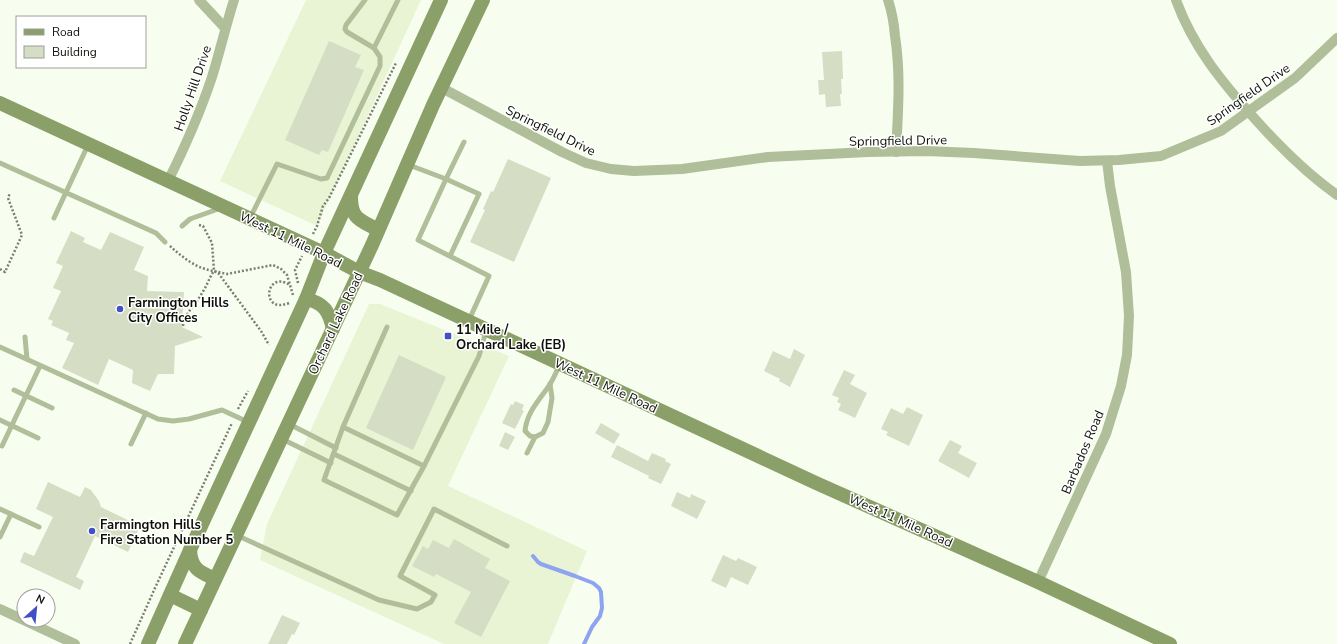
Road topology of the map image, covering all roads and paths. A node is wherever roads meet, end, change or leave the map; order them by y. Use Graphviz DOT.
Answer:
graph roads {
  1 [pos="199,0"];
  2 [pos="234,0"];
  3 [pos="365,0"];
  4 [pos="398,0"];
  5 [pos="441,0"];
  6 [pos="483,0"];
  7 [pos="888,0"];
  8 [pos="1176,0"];
  9 [pos="225,28"];
  10 [pos="1337,38"];
  11 [pos="374,48"];
  12 [pos="399,57"];
  13 [pos="442,88"];
  14 [pos="0,103"];
  15 [pos="1248,112"];
  16 [pos="464,142"];
  17 [pos="89,144"];
  18 [pos="896,152"];
  19 [pos="1107,161"];
  20 [pos="0,163"];
  21 [pos="408,165"];
  22 [pos="446,179"];
  23 [pos="168,181"];
  24 [pos="10,193"];
  25 [pos="66,193"];
  26 [pos="1337,195"];
  27 [pos="351,197"];
  28 [pos="223,207"];
  29 [pos="54,218"];
  30 [pos="250,219"];
  31 [pos="190,220"];
  32 [pos="182,226"];
  33 [pos="317,226"];
  34 [pos="378,230"];
  35 [pos="166,242"];
  36 [pos="324,253"];
  37 [pos="450,256"];
  38 [pos="297,266"];
  39 [pos="0,269"];
  40 [pos="214,271"];
  41 [pos="359,272"];
  42 [pos="290,285"];
  43 [pos="299,297"];
  44 [pos="289,303"];
  45 [pos="286,310"];
  46 [pos="468,321"];
  47 [pos="184,326"];
  48 [pos="386,328"];
  49 [pos="332,329"];
  50 [pos="487,330"];
  51 [pos="25,337"];
  52 [pos="273,338"];
  53 [pos="269,345"];
  54 [pos="0,347"];
  55 [pos="268,349"];
  56 [pos="27,359"];
  57 [pos="560,364"];
  58 [pos="40,366"];
  59 [pos="550,384"];
  60 [pos="250,385"];
  61 [pos="14,390"];
  62 [pos="26,396"];
  63 [pos="52,408"];
  64 [pos="146,413"];
  65 [pos="235,416"];
  66 [pos="0,420"];
  67 [pos="249,423"];
  68 [pos="289,423"];
  69 [pos="12,426"];
  70 [pos="343,427"];
  71 [pos="38,438"];
  72 [pos="535,438"];
  73 [pos="282,439"];
  74 [pos="131,444"];
  75 [pos="2,446"];
  76 [pos="336,448"];
  77 [pos="527,453"];
  78 [pos="334,454"];
  79 [pos="330,463"];
  80 [pos="424,466"];
  81 [pos="411,491"];
  82 [pos="0,509"];
  83 [pos="11,514"];
  84 [pos="39,527"];
  85 [pos="236,535"];
  86 [pos="0,537"];
  87 [pos="507,546"];
  88 [pos="190,550"];
  89 [pos="215,579"];
  90 [pos="1038,582"];
  91 [pos="170,595"];
  92 [pos="0,609"];
  93 [pos="201,610"];
  94 [pos="75,644"];
  95 [pos="130,644"];
  96 [pos="148,644"];
  97 [pos="185,644"];
  98 [pos="1170,644"];
  1 -- 9 [label="street"];
  2 -- 9 [label="street, Holly Hill Drive"];
  3 -- 11 [label="lane"];
  4 -- 11 [label="lane"];
  5 -- 27 [label="main road"];
  6 -- 13 [label="main road, Orchard Lake Road"];
  7 -- 18 [label="street"];
  8 -- 15 [label="street"];
  9 -- 23 [label="street, Holly Hill Drive"];
  10 -- 15 [label="street, Springfield Drive"];
  11 -- 30 [label="lane"];
  12 -- 33 [label="path"];
  13 -- 18 [label="street, Springfield Drive"];
  13 -- 21 [label="main road, Orchard Lake Road"];
  14 -- 17 [label="main road, West 11 Mile Road"];
  15 -- 19 [label="street, Springfield Drive"];
  15 -- 26 [label="street"];
  16 -- 22 [label="lane"];
  17 -- 23 [label="main road, West 11 Mile Road"];
  17 -- 25 [label="lane"];
  18 -- 19 [label="street, Springfield Drive"];
  19 -- 90 [label="street, Barbados Road"];
  20 -- 25 [label="lane"];
  21 -- 22 [label="lane"];
  21 -- 34 [label="main road, Orchard Lake Road"];
  22 -- 37 [label="lane"];
  22 -- 37 [label="lane"];
  23 -- 28 [label="main road, West 11 Mile Road"];
  24 -- 39 [label="path"];
  25 -- 29 [label="lane"];
  25 -- 35 [label="lane"];
  27 -- 34 [label="main road"];
  27 -- 36 [label="main road"];
  28 -- 30 [label="main road, West 11 Mile Road"];
  28 -- 31 [label="lane"];
  30 -- 36 [label="main road, West 11 Mile Road"];
  31 -- 32 [label="lane"];
  31 -- 40 [label="path"];
  34 -- 41 [label="main road, Orchard Lake Road"];
  35 -- 40 [label="path"];
  36 -- 41 [label="main road, West 11 Mile Road"];
  36 -- 43 [label="main road"];
  37 -- 46 [label="lane"];
  38 -- 43 [label="path"];
  40 -- 42 [label="path"];
  40 -- 47 [label="path"];
  40 -- 53 [label="path"];
  41 -- 46 [label="main road, West 11 Mile Road"];
  41 -- 49 [label="main road, Orchard Lake Road"];
  42 -- 43 [label="path"];
  42 -- 44 [label="path"];
  43 -- 44 [label="path"];
  43 -- 49 [label="main road"];
  43 -- 67 [label="main road"];
  44 -- 45 [label="path"];
  46 -- 50 [label="main road, West 11 Mile Road"];
  48 -- 70 [label="lane"];
  49 -- 68 [label="main road, Orchard Lake Road"];
  50 -- 57 [label="main road, West 11 Mile Road"];
  50 -- 80 [label="lane"];
  51 -- 56 [label="lane"];
  52 -- 53 [label="path"];
  53 -- 55 [label="path"];
  54 -- 56 [label="lane"];
  56 -- 58 [label="lane"];
  57 -- 59 [label="lane"];
  57 -- 90 [label="main road, West 11 Mile Road"];
  58 -- 62 [label="lane"];
  58 -- 64 [label="lane"];
  59 -- 72 [label="lane"];
  59 -- 72 [label="lane"];
  60 -- 65 [label="path"];
  61 -- 62 [label="lane"];
  62 -- 63 [label="lane"];
  62 -- 69 [label="lane"];
  64 -- 65 [label="lane"];
  64 -- 74 [label="lane"];
  65 -- 67 [label="lane"];
  65 -- 95 [label="path"];
  66 -- 69 [label="lane"];
  67 -- 88 [label="main road"];
  68 -- 73 [label="main road, Orchard Lake Road"];
  68 -- 76 [label="lane"];
  69 -- 71 [label="lane"];
  69 -- 75 [label="lane"];
  70 -- 76 [label="lane"];
  70 -- 80 [label="lane"];
  72 -- 77 [label="lane"];
  73 -- 79 [label="lane"];
  73 -- 85 [label="main road, Orchard Lake Road"];
  76 -- 78 [label="lane"];
  78 -- 79 [label="lane"];
  78 -- 81 [label="lane"];
  79 -- 81 [label="lane"];
  80 -- 81 [label="lane"];
  82 -- 83 [label="lane"];
  83 -- 84 [label="lane"];
  83 -- 86 [label="lane"];
  85 -- 87 [label="lane"];
  85 -- 89 [label="main road, Orchard Lake Road"];
  88 -- 89 [label="main road"];
  88 -- 91 [label="main road"];
  89 -- 93 [label="main road, Orchard Lake Road"];
  90 -- 98 [label="main road, West 11 Mile Road"];
  91 -- 93 [label="main road"];
  91 -- 96 [label="main road"];
  92 -- 94 [label="street"];
  93 -- 97 [label="main road, Orchard Lake Road"];
}
